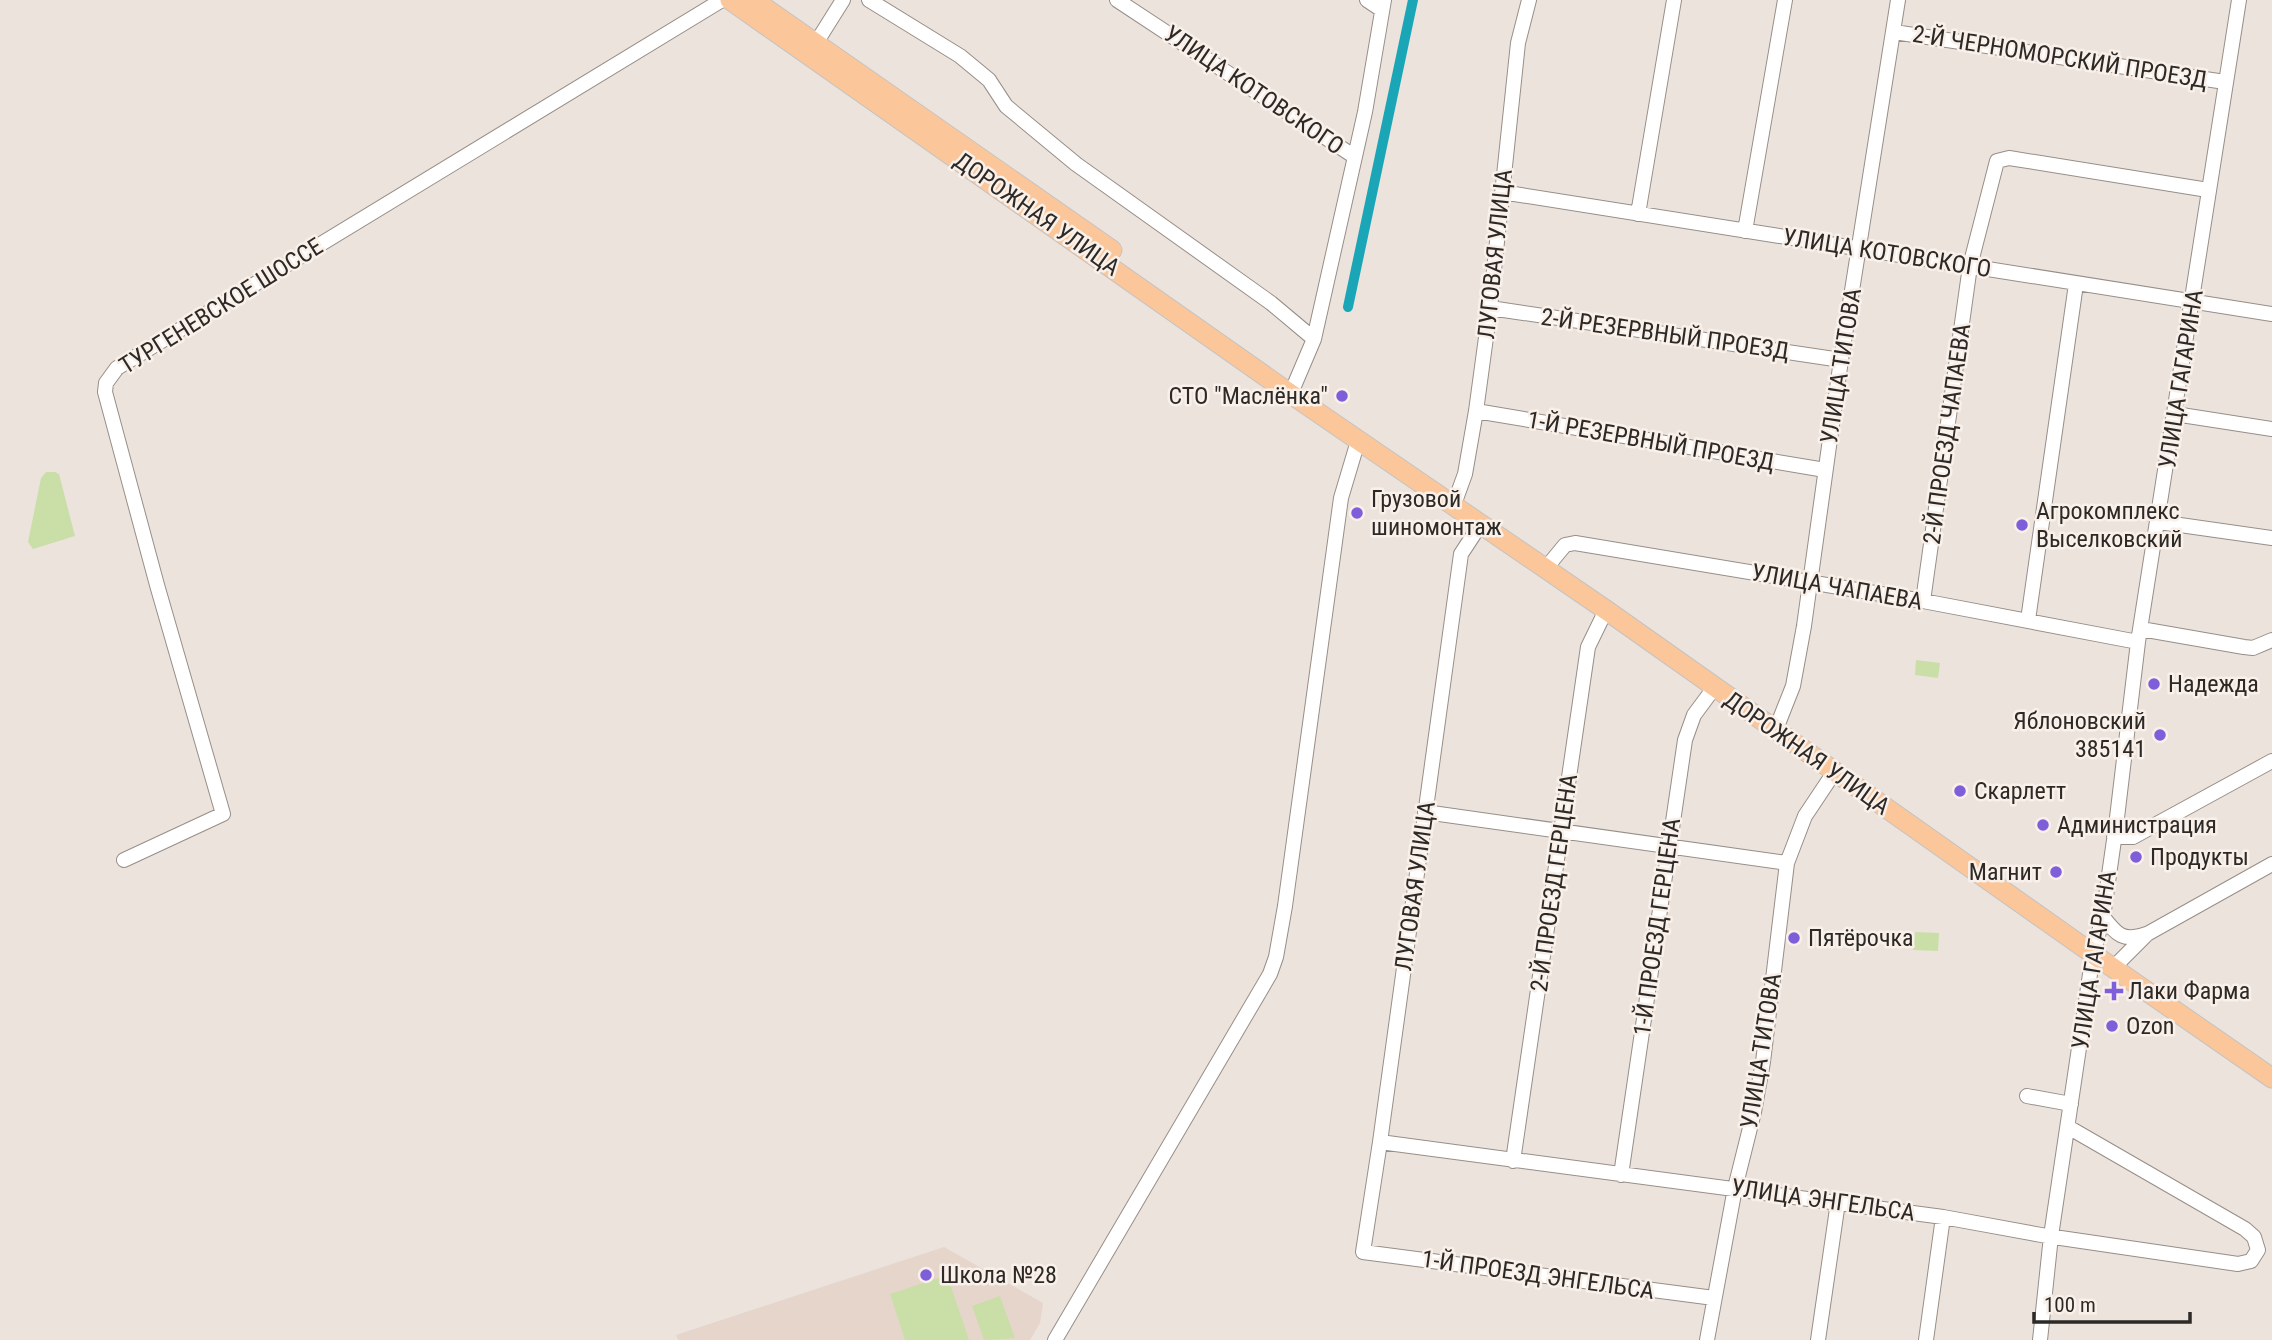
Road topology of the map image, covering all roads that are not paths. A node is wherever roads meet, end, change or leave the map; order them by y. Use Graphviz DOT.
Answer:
graph roads {
  1 [pos="722,0"];
  2 [pos="730,0"];
  3 [pos="754,0"];
  4 [pos="869,0"];
  5 [pos="1117,0"];
  6 [pos="1367,0"];
  7 [pos="1529,0"];
  8 [pos="1674,0"];
  9 [pos="1785,0"];
  10 [pos="1898,0"];
  11 [pos="2239,0"];
  12 [pos="840,1"];
  13 [pos="1383,5"];
  14 [pos="1894,32"];
  15 [pos="816,43"];
  16 [pos="2225,82"];
  17 [pos="1355,158"];
  18 [pos="2208,190"];
  19 [pos="1502,192"];
  20 [pos="1638,214"];
  21 [pos="1745,231"];
  22 [pos="1859,248"];
  23 [pos="1970,266"];
  24 [pos="2076,284"];
  25 [pos="2193,302"];
  26 [pos="1490,308"];
  27 [pos="2272,314"];
  28 [pos="1314,339"];
  29 [pos="1841,360"];
  30 [pos="1294,386"];
  31 [pos="1476,411"];
  32 [pos="2175,414"];
  33 [pos="1342,429"];
  34 [pos="2272,429"];
  35 [pos="1359,441"];
  36 [pos="1825,470"];
  37 [pos="1453,507"];
  38 [pos="2159,522"];
  39 [pos="1480,525"];
  40 [pos="2272,538"];
  41 [pos="1546,568"];
  42 [pos="1810,582"];
  43 [pos="1923,601"];
  44 [pos="1606,610"];
  45 [pos="2028,621"];
  46 [pos="2140,635"];
  47 [pos="2272,640"];
  48 [pos="1714,688"];
  49 [pos="1776,729"];
  50 [pos="2272,761"];
  51 [pos="1835,771"];
  52 [pos="1424,812"];
  53 [pos="1561,831"];
  54 [pos="2114,837"];
  55 [pos="1669,847"];
  56 [pos="124,860"];
  57 [pos="1787,863"];
  58 [pos="2272,864"];
  59 [pos="2103,917"];
  60 [pos="2147,934"];
  61 [pos="2093,954"];
  62 [pos="2113,968"];
  63 [pos="2272,1078"];
  64 [pos="2027,1096"];
  65 [pos="2071,1104"];
  66 [pos="2068,1127"];
  67 [pos="1380,1142"];
  68 [pos="1513,1161"];
  69 [pos="1620,1175"];
  70 [pos="1735,1188"];
  71 [pos="1838,1202"];
  72 [pos="1943,1217"];
  73 [pos="2051,1236"];
  74 [pos="1363,1252"];
  75 [pos="1713,1298"];
  76 [pos="1055,1340"];
  77 [pos="1707,1340"];
  78 [pos="1818,1340"];
  79 [pos="1926,1340"];
  80 [pos="2040,1340"];
  1 -- 56 [label="street, ТУРГЕНЕВСКОЕ ШОССЕ"];
  2 -- 33 [label="main road, ДОРОЖНАЯ УЛИЦА"];
  3 -- 15 [label="main road, ДОРОЖНАЯ УЛИЦА"];
  4 -- 28 [label="street"];
  5 -- 17 [label="street, УЛИЦА КОТОВСКОГО"];
  6 -- 13 [label="street"];
  7 -- 19 [label="street, ЛУГОВАЯ УЛИЦА"];
  8 -- 20 [label="street"];
  9 -- 21 [label="street"];
  10 -- 14 [label="street, УЛИЦА ТИТОВА"];
  11 -- 16 [label="street, УЛИЦА ГАГАРИНА"];
  12 -- 15 [label="street"];
  13 -- 17 [label="street"];
  14 -- 16 [label="street, 2-Й ЧЕРНОМОРСКИЙ ПРОЕЗД"];
  14 -- 22 [label="street, УЛИЦА ТИТОВА"];
  15 -- 30 [label="main road, ДОРОЖНАЯ УЛИЦА"];
  16 -- 18 [label="street, УЛИЦА ГАГАРИНА"];
  17 -- 28 [label="street"];
  18 -- 23 [label="street, 2-Й ПРОЕЗД ЧАПАЕВА"];
  18 -- 25 [label="street, УЛИЦА ГАГАРИНА"];
  19 -- 20 [label="street, УЛИЦА КОТОВСКОГО"];
  19 -- 26 [label="street, ЛУГОВАЯ УЛИЦА"];
  20 -- 21 [label="street, УЛИЦА КОТОВСКОГО"];
  21 -- 22 [label="street, УЛИЦА КОТОВСКОГО"];
  22 -- 23 [label="street, УЛИЦА КОТОВСКОГО"];
  22 -- 29 [label="street, УЛИЦА ТИТОВА"];
  23 -- 24 [label="street, УЛИЦА КОТОВСКОГО"];
  23 -- 43 [label="street, 2-Й ПРОЕЗД ЧАПАЕВА"];
  24 -- 25 [label="street, УЛИЦА КОТОВСКОГО"];
  24 -- 45 [label="street"];
  25 -- 27 [label="street, УЛИЦА КОТОВСКОГО"];
  25 -- 32 [label="street, УЛИЦА ГАГАРИНА"];
  26 -- 29 [label="street, 2-Й РЕЗЕРВНЫЙ ПРОЕЗД"];
  26 -- 31 [label="street, ЛУГОВАЯ УЛИЦА"];
  28 -- 30 [label="street"];
  29 -- 36 [label="street, УЛИЦА ТИТОВА"];
  30 -- 33 [label="main road, ДОРОЖНАЯ УЛИЦА"];
  31 -- 36 [label="street, 1-Й РЕЗЕРВНЫЙ ПРОЕЗД"];
  31 -- 37 [label="street, ЛУГОВАЯ УЛИЦА"];
  32 -- 34 [label="street"];
  32 -- 38 [label="street, УЛИЦА ГАГАРИНА"];
  33 -- 35 [label="main road, ДОРОЖНАЯ УЛИЦА"];
  35 -- 37 [label="main road, ДОРОЖНАЯ УЛИЦА"];
  35 -- 76 [label="street"];
  36 -- 42 [label="street, УЛИЦА ТИТОВА"];
  37 -- 39 [label="main road, ДОРОЖНАЯ УЛИЦА"];
  38 -- 40 [label="street"];
  38 -- 46 [label="street, УЛИЦА ГАГАРИНА"];
  39 -- 41 [label="main road, ДОРОЖНАЯ УЛИЦА"];
  39 -- 52 [label="street, ЛУГОВАЯ УЛИЦА"];
  41 -- 42 [label="street, УЛИЦА ЧАПАЕВА"];
  41 -- 44 [label="main road, ДОРОЖНАЯ УЛИЦА"];
  42 -- 43 [label="street, УЛИЦА ЧАПАЕВА"];
  42 -- 49 [label="street, УЛИЦА ТИТОВА"];
  43 -- 45 [label="street, УЛИЦА ЧАПАЕВА"];
  44 -- 48 [label="main road, ДОРОЖНАЯ УЛИЦА"];
  44 -- 53 [label="street, 2-Й ПРОЕЗД ГЕРЦЕНА"];
  45 -- 46 [label="street, УЛИЦА ЧАПАЕВА"];
  46 -- 47 [label="street, УЛИЦА ЧАПАЕВА"];
  46 -- 54 [label="street, УЛИЦА ГАГАРИНА"];
  48 -- 49 [label="main road, ДОРОЖНАЯ УЛИЦА"];
  48 -- 55 [label="street, 1-Й ПРОЕЗД ГЕРЦЕНА"];
  49 -- 51 [label="main road, ДОРОЖНАЯ УЛИЦА"];
  50 -- 54 [label="street"];
  51 -- 57 [label="street, УЛИЦА ТИТОВА"];
  51 -- 61 [label="main road, ДОРОЖНАЯ УЛИЦА"];
  52 -- 53 [label="street"];
  52 -- 67 [label="street, ЛУГОВАЯ УЛИЦА"];
  53 -- 55 [label="street"];
  53 -- 68 [label="street, 2-Й ПРОЕЗД ГЕРЦЕНА"];
  54 -- 59 [label="street, УЛИЦА ГАГАРИНА"];
  55 -- 57 [label="street"];
  55 -- 69 [label="street, 1-Й ПРОЕЗД ГЕРЦЕНА"];
  57 -- 70 [label="street, УЛИЦА ТИТОВА"];
  58 -- 60 [label="street"];
  59 -- 60 [label="street"];
  59 -- 61 [label="street, УЛИЦА ГАГАРИНА"];
  60 -- 62 [label="street"];
  61 -- 62 [label="main road, ДОРОЖНАЯ УЛИЦА"];
  61 -- 65 [label="street, УЛИЦА ГАГАРИНА"];
  62 -- 63 [label="main road, ДОРОЖНАЯ УЛИЦА"];
  64 -- 65 [label="street"];
  65 -- 66 [label="street, УЛИЦА ГАГАРИНА"];
  66 -- 73 [label="street, УЛИЦА ГАГАРИНА"];
  66 -- 73 [label="street, УЛИЦА ЭНГЕЛЬСА"];
  67 -- 68 [label="street, УЛИЦА ЭНГЕЛЬСА"];
  67 -- 74 [label="street, ЛУГОВАЯ УЛИЦА"];
  68 -- 69 [label="street, УЛИЦА ЭНГЕЛЬСА"];
  69 -- 70 [label="street, УЛИЦА ЭНГЕЛЬСА"];
  70 -- 71 [label="street, УЛИЦА ЭНГЕЛЬСА"];
  70 -- 75 [label="street, УЛИЦА ТИТОВА"];
  71 -- 72 [label="street, УЛИЦА ЭНГЕЛЬСА"];
  71 -- 78 [label="street"];
  72 -- 73 [label="street, УЛИЦА ЭНГЕЛЬСА"];
  72 -- 79 [label="street"];
  73 -- 80 [label="street, УЛИЦА ГАГАРИНА"];
  74 -- 75 [label="street, 1-Й ПРОЕЗД ЭНГЕЛЬСА"];
  75 -- 77 [label="street, УЛИЦА ТИТОВА"];
}
